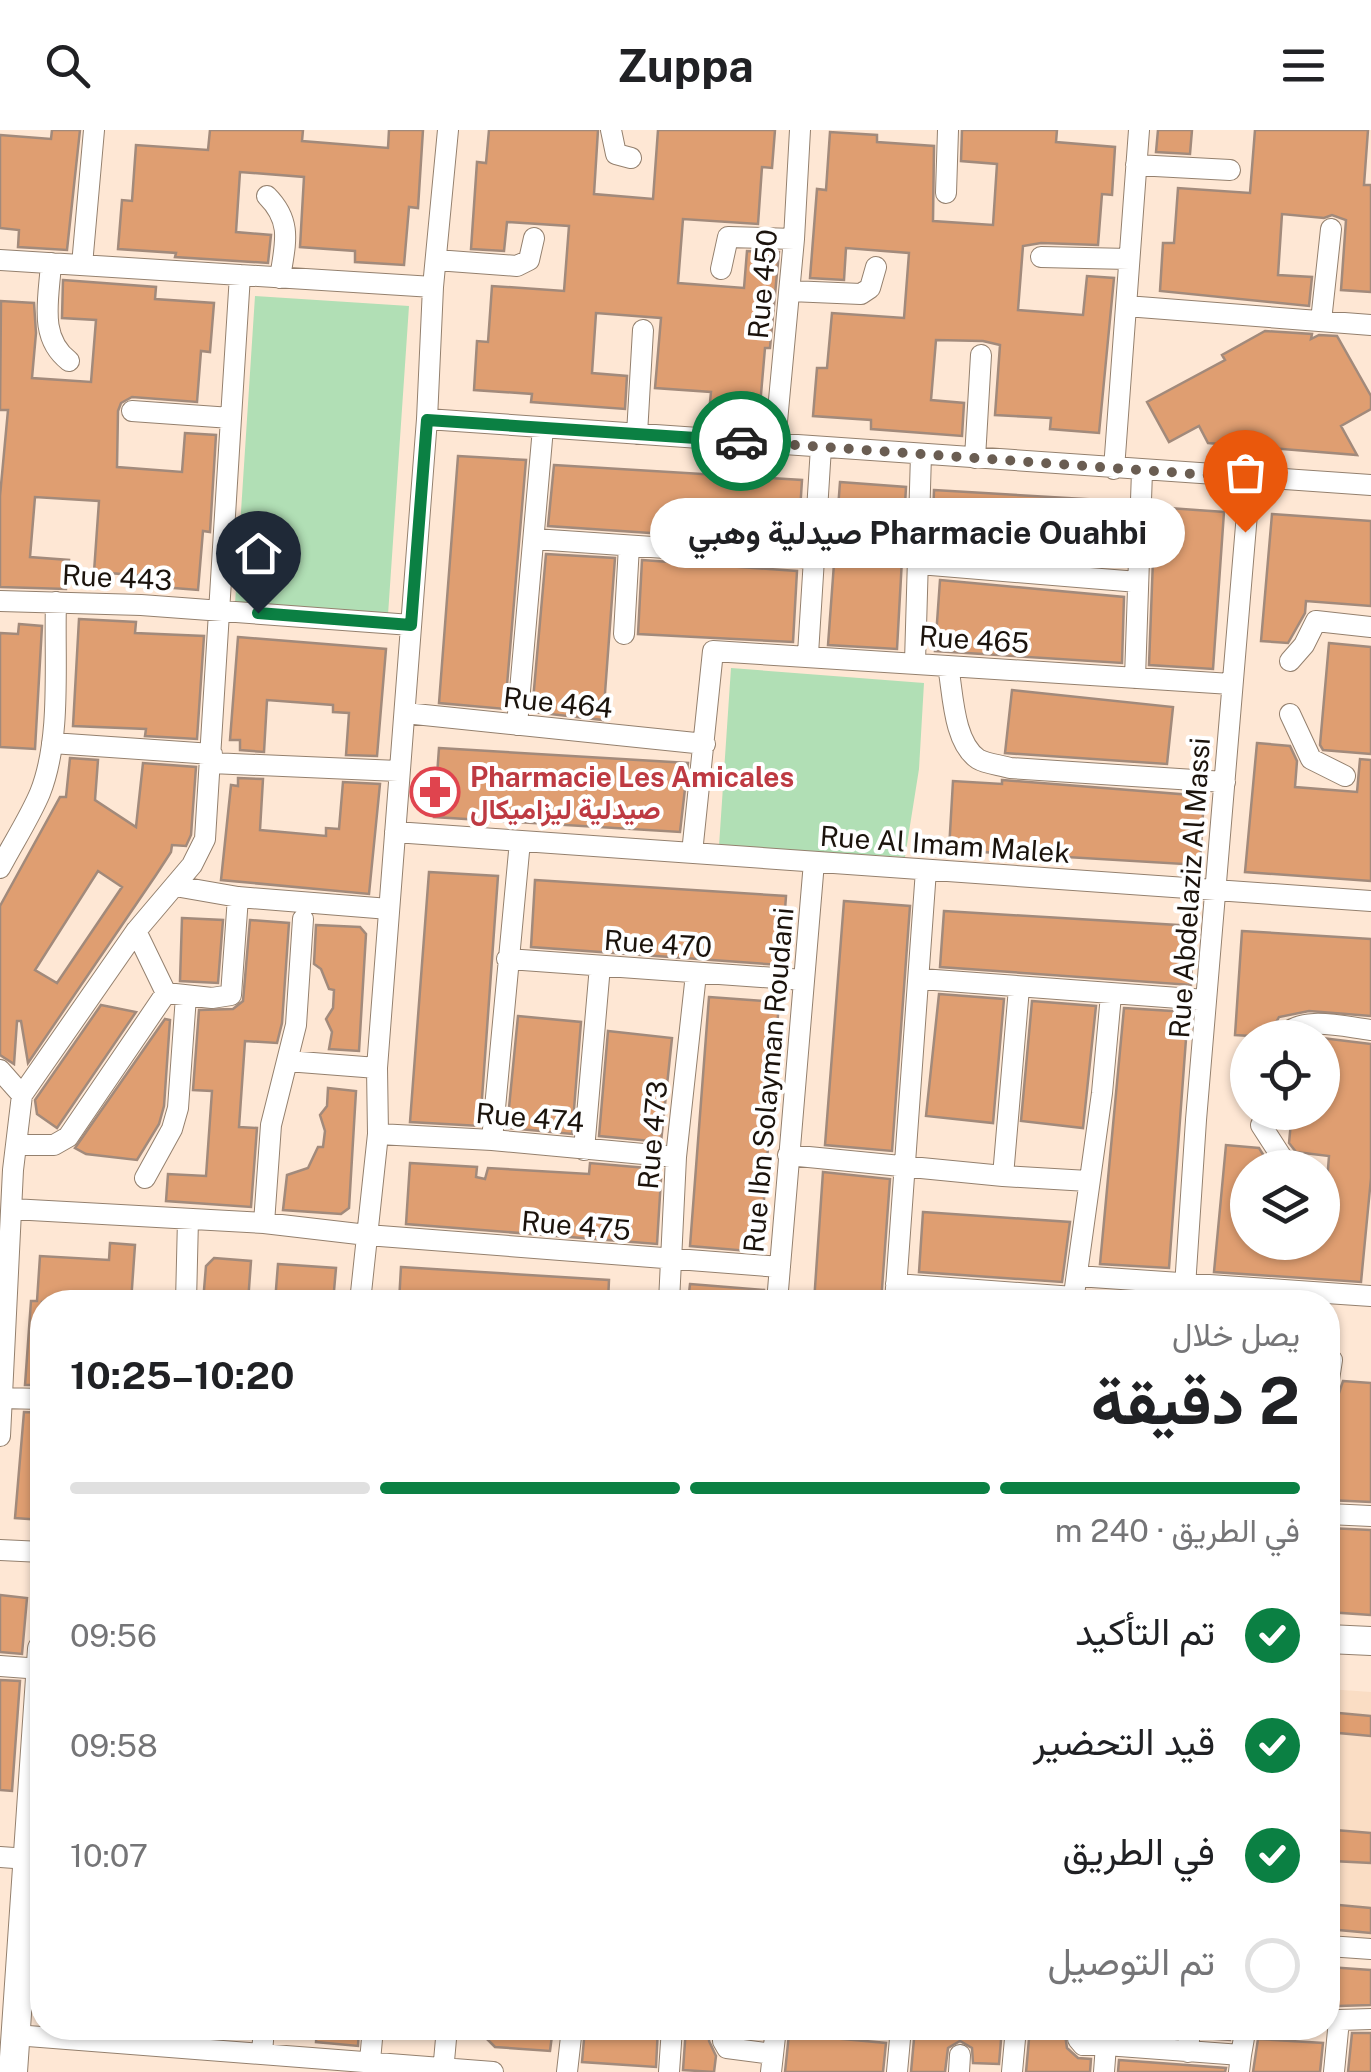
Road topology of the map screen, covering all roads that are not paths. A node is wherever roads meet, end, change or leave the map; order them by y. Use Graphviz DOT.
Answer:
graph roads {
  1 [pos="94,130"];
  2 [pos="448,130"];
  3 [pos="611,130"];
  4 [pos="800,130"];
  5 [pos="948,130"];
  6 [pos="1139,130"];
  7 [pos="631,158"];
  8 [pos="1136,165"];
  9 [pos="1230,170"];
  10 [pos="946,193"];
  11 [pos="267,196"];
  12 [pos="1331,229"];
  13 [pos="534,238"];
  14 [pos="794,239"];
  15 [pos="1041,257"];
  16 [pos="0,260"];
  17 [pos="436,260"];
  18 [pos="1129,260"];
  19 [pos="51,263"];
  20 [pos="82,265"];
  21 [pos="876,267"];
  22 [pos="721,269"];
  23 [pos="240,275"];
  24 [pos="280,278"];
  25 [pos="433,287"];
  26 [pos="790,291"];
  27 [pos="1126,306"];
  28 [pos="1321,321"];
  29 [pos="1371,324"];
  30 [pos="643,330"];
  31 [pos="981,355"];
  32 [pos="69,361"];
  33 [pos="132,411"];
  34 [pos="231,418"];
  35 [pos="427,420"];
  36 [pos="544,428"];
  37 [pos="637,434"];
  38 [pos="775,443"];
  39 [pos="821,447"];
  40 [pos="922,454"];
  41 [pos="975,458"];
  42 [pos="1114,469"];
  43 [pos="1142,471"];
  44 [pos="1250,478"];
  45 [pos="1371,485"];
  46 [pos="534,540"];
  47 [pos="628,546"];
  48 [pos="814,558"];
  49 [pos="919,564"];
  50 [pos="1138,582"];
  51 [pos="0,601"];
  52 [pos="56,602"];
  53 [pos="219,610"];
  54 [pos="411,625"];
  55 [pos="1371,627"];
  56 [pos="624,634"];
  57 [pos="808,654"];
  58 [pos="1290,661"];
  59 [pos="915,662"];
  60 [pos="948,666"];
  61 [pos="1136,678"];
  62 [pos="1231,684"];
  63 [pos="405,713"];
  64 [pos="1290,714"];
  65 [pos="517,725"];
  66 [pos="52,743"];
  67 [pos="705,744"];
  68 [pos="211,759"];
  69 [pos="398,771"];
  70 [pos="1344,776"];
  71 [pos="1224,782"];
  72 [pos="395,832"];
  73 [pos="520,841"];
  74 [pos="692,853"];
  75 [pos="814,862"];
  76 [pos="0,868"];
  77 [pos="926,870"];
  78 [pos="174,886"];
  79 [pos="1215,890"];
  80 [pos="238,897"];
  81 [pos="1371,901"];
  82 [pos="389,909"];
  83 [pos="303,919"];
  84 [pos="136,931"];
  85 [pos="508,960"];
  86 [pos="600,966"];
  87 [pos="696,974"];
  88 [pos="804,980"];
  89 [pos="921,980"];
  90 [pos="1019,988"];
  91 [pos="176,994"];
  92 [pos="1111,995"];
  93 [pos="1206,1000"];
  94 [pos="1340,1027"];
  95 [pos="1371,1030"];
  96 [pos="287,1061"];
  97 [pos="377,1068"];
  98 [pos="0,1070"];
  99 [pos="22,1095"];
  100 [pos="378,1134"];
  101 [pos="492,1140"];
  102 [pos="17,1145"];
  103 [pos="584,1150"];
  104 [pos="788,1155"];
  105 [pos="676,1158"];
  106 [pos="907,1167"];
  107 [pos="6,1169"];
  108 [pos="1003,1176"];
  109 [pos="145,1178"];
  110 [pos="1088,1181"];
  111 [pos="12,1208"];
  112 [pos="188,1220"];
  113 [pos="264,1223"];
  114 [pos="366,1235"];
  115 [pos="671,1260"];
  116 [pos="780,1267"];
  117 [pos="186,1290"];
  118 [pos="361,1290"];
  119 [pos="670,1290"];
  120 [pos="779,1290"];
  121 [pos="896,1290"];
  122 [pos="1075,1290"];
  123 [pos="1185,1290"];
  124 [pos="1340,1296"];
  125 [pos="1371,1296"];
  126 [pos="1,1354"];
  127 [pos="2,1398"];
  128 [pos="30,1399"];
  129 [pos="0,1436"];
  130 [pos="1340,1515"];
  131 [pos="1371,1516"];
  132 [pos="0,1550"];
  133 [pos="30,1551"];
  134 [pos="1340,1640"];
  135 [pos="1371,1642"];
  136 [pos="30,1661"];
  137 [pos="0,1666"];
  138 [pos="0,1857"];
  139 [pos="30,1860"];
  140 [pos="30,1910"];
  141 [pos="1340,1947"];
  142 [pos="1371,1949"];
  143 [pos="1371,2019"];
  144 [pos="1340,2021"];
  145 [pos="15,2035"];
  146 [pos="30,2035"];
  147 [pos="182,2040"];
  148 [pos="263,2040"];
  149 [pos="372,2040"];
  150 [pos="446,2040"];
  151 [pos="571,2040"];
  152 [pos="671,2040"];
  153 [pos="723,2040"];
  154 [pos="900,2040"];
  155 [pos="1015,2040"];
  156 [pos="1079,2040"];
  157 [pos="1189,2040"];
  158 [pos="1333,2040"];
  159 [pos="1106,2045"];
  160 [pos="1188,2052"];
  161 [pos="262,2053"];
  162 [pos="370,2061"];
  163 [pos="772,2063"];
  164 [pos="1240,2064"];
  165 [pos="443,2070"];
  166 [pos="13,2072"];
  167 [pos="494,2072"];
  168 [pos="568,2072"];
  169 [pos="669,2072"];
  170 [pos="897,2072"];
  171 [pos="1012,2072"];
  172 [pos="1104,2072"];
  173 [pos="1334,2072"];
  1 -- 20 [label="street"];
  2 -- 17 [label="street"];
  3 -- 7 [label="street"];
  4 -- 14 [label="street, Rue 450"];
  5 -- 10 [label="street"];
  6 -- 8 [label="street"];
  8 -- 9 [label="street"];
  8 -- 18 [label="street"];
  11 -- 24 [label="street"];
  12 -- 28 [label="street"];
  13 -- 17 [label="street"];
  14 -- 22 [label="street"];
  14 -- 26 [label="street, Rue 450"];
  15 -- 18 [label="street"];
  16 -- 19 [label="street"];
  17 -- 25 [label="street"];
  18 -- 27 [label="street"];
  19 -- 20 [label="street"];
  19 -- 32 [label="street"];
  20 -- 23 [label="street"];
  21 -- 26 [label="street"];
  23 -- 24 [label="street"];
  23 -- 34 [label="street"];
  24 -- 25 [label="street"];
  25 -- 35 [label="street"];
  26 -- 38 [label="street, Rue 450"];
  27 -- 28 [label="street"];
  27 -- 42 [label="street"];
  28 -- 29 [label="street"];
  30 -- 37 [label="street"];
  31 -- 41 [label="street"];
  33 -- 34 [label="street"];
  34 -- 53 [label="street"];
  35 -- 36 [label="street"];
  35 -- 54 [label="street"];
  36 -- 37 [label="street"];
  36 -- 46 [label="street"];
  37 -- 38 [label="street"];
  38 -- 39 [label="street"];
  39 -- 40 [label="street"];
  39 -- 48 [label="street"];
  40 -- 41 [label="street"];
  40 -- 49 [label="street"];
  41 -- 42 [label="street"];
  42 -- 43 [label="street"];
  43 -- 44 [label="street"];
  43 -- 50 [label="street"];
  44 -- 45 [label="street"];
  44 -- 62 [label="street, Rue Abdelaziz Al Massi"];
  46 -- 47 [label="street"];
  46 -- 65 [label="street"];
  47 -- 48 [label="street"];
  47 -- 56 [label="street"];
  48 -- 57 [label="street"];
  49 -- 50 [label="street"];
  49 -- 59 [label="street"];
  50 -- 61 [label="street"];
  51 -- 52 [label="street, Rue 443"];
  52 -- 53 [label="street, Rue 443"];
  52 -- 66 [label="street"];
  53 -- 54 [label="street, Rue 443"];
  53 -- 68 [label="street"];
  54 -- 63 [label="street"];
  55 -- 58 [label="street"];
  57 -- 59 [label="street, Rue 465"];
  57 -- 67 [label="street, Rue 465"];
  59 -- 60 [label="street, Rue 465"];
  60 -- 61 [label="street, Rue 465"];
  60 -- 71 [label="street"];
  61 -- 62 [label="street, Rue 465"];
  62 -- 71 [label="street, Rue Abdelaziz Al Massi"];
  63 -- 65 [label="street, Rue 464"];
  63 -- 69 [label="street"];
  64 -- 70 [label="street"];
  65 -- 67 [label="street, Rue 464"];
  66 -- 68 [label="street"];
  66 -- 76 [label="street"];
  67 -- 74 [label="street"];
  68 -- 69 [label="street"];
  68 -- 78 [label="street"];
  69 -- 72 [label="street"];
  71 -- 79 [label="street, Rue Abdelaziz Al Massi"];
  72 -- 73 [label="street, Rue Al Imam Malek"];
  72 -- 82 [label="street"];
  73 -- 74 [label="street, Rue Al Imam Malek"];
  73 -- 85 [label="street"];
  74 -- 75 [label="street, Rue Al Imam Malek"];
  75 -- 77 [label="street, Rue Al Imam Malek"];
  75 -- 88 [label="street, Rue Ibn Solayman Roudani"];
  77 -- 79 [label="street, Rue Al Imam Malek"];
  77 -- 89 [label="street"];
  78 -- 80 [label="street"];
  78 -- 84 [label="street"];
  79 -- 81 [label="street, Rue Al Imam Malek"];
  79 -- 93 [label="street, Rue Abdelaziz Al Massi"];
  80 -- 82 [label="street"];
  80 -- 91 [label="street"];
  82 -- 97 [label="street"];
  83 -- 96 [label="street"];
  84 -- 91 [label="street"];
  84 -- 99 [label="street"];
  85 -- 86 [label="street, Rue 470"];
  85 -- 101 [label="street"];
  86 -- 87 [label="street, Rue 470"];
  86 -- 103 [label="street"];
  87 -- 88 [label="street, Rue 470"];
  87 -- 105 [label="street, Rue 473"];
  88 -- 104 [label="street, Rue Ibn Solayman Roudani"];
  89 -- 90 [label="street"];
  89 -- 106 [label="street"];
  90 -- 92 [label="street"];
  90 -- 108 [label="street"];
  91 -- 102 [label="street"];
  91 -- 109 [label="street"];
  92 -- 93 [label="street"];
  92 -- 110 [label="street"];
  93 -- 123 [label="street, Rue Abdelaziz Al Massi"];
  94 -- 95 [label="street"];
  96 -- 97 [label="street"];
  96 -- 113 [label="street"];
  97 -- 100 [label="street"];
  98 -- 99 [label="street"];
  99 -- 102 [label="street"];
  100 -- 101 [label="street, Rue 474"];
  100 -- 114 [label="street"];
  101 -- 103 [label="street, Rue 474"];
  102 -- 107 [label="street"];
  103 -- 105 [label="street, Rue 474"];
  104 -- 106 [label="street"];
  104 -- 116 [label="street, Rue Ibn Solayman Roudani"];
  105 -- 115 [label="street, Rue 473"];
  106 -- 108 [label="street"];
  106 -- 121 [label="street"];
  107 -- 111 [label="street"];
  108 -- 110 [label="street"];
  110 -- 122 [label="street"];
  111 -- 112 [label="street, Rue 475"];
  111 -- 126 [label="street"];
  112 -- 113 [label="street, Rue 475"];
  112 -- 117 [label="street"];
  113 -- 114 [label="street, Rue 475"];
  114 -- 115 [label="street, Rue 475"];
  114 -- 118 [label="street"];
  115 -- 116 [label="street, Rue 475"];
  115 -- 119 [label="street, Rue 473"];
  116 -- 120 [label="street, Rue Ibn Solayman Roudani"];
  124 -- 125 [label="street"];
  126 -- 127 [label="street"];
  127 -- 128 [label="street"];
  127 -- 129 [label="street"];
  130 -- 131 [label="street"];
  132 -- 133 [label="street"];
  134 -- 135 [label="street"];
  136 -- 137 [label="street"];
  138 -- 139 [label="street"];
  140 -- 145 [label="street"];
  141 -- 142 [label="street"];
  143 -- 144 [label="street"];
  145 -- 146 [label="street"];
  145 -- 166 [label="street"];
  147 -- 161 [label="street"];
  148 -- 161 [label="street"];
  149 -- 162 [label="street"];
  150 -- 165 [label="street"];
  151 -- 168 [label="street"];
  152 -- 169 [label="street"];
  153 -- 163 [label="street"];
  154 -- 170 [label="street"];
  155 -- 171 [label="street"];
  156 -- 159 [label="street"];
  157 -- 160 [label="street"];
  158 -- 173 [label="street"];
  159 -- 160 [label="street"];
  159 -- 172 [label="street"];
  160 -- 164 [label="street"];
  161 -- 162 [label="street"];
  162 -- 165 [label="street"];
  165 -- 167 [label="street"];
}
